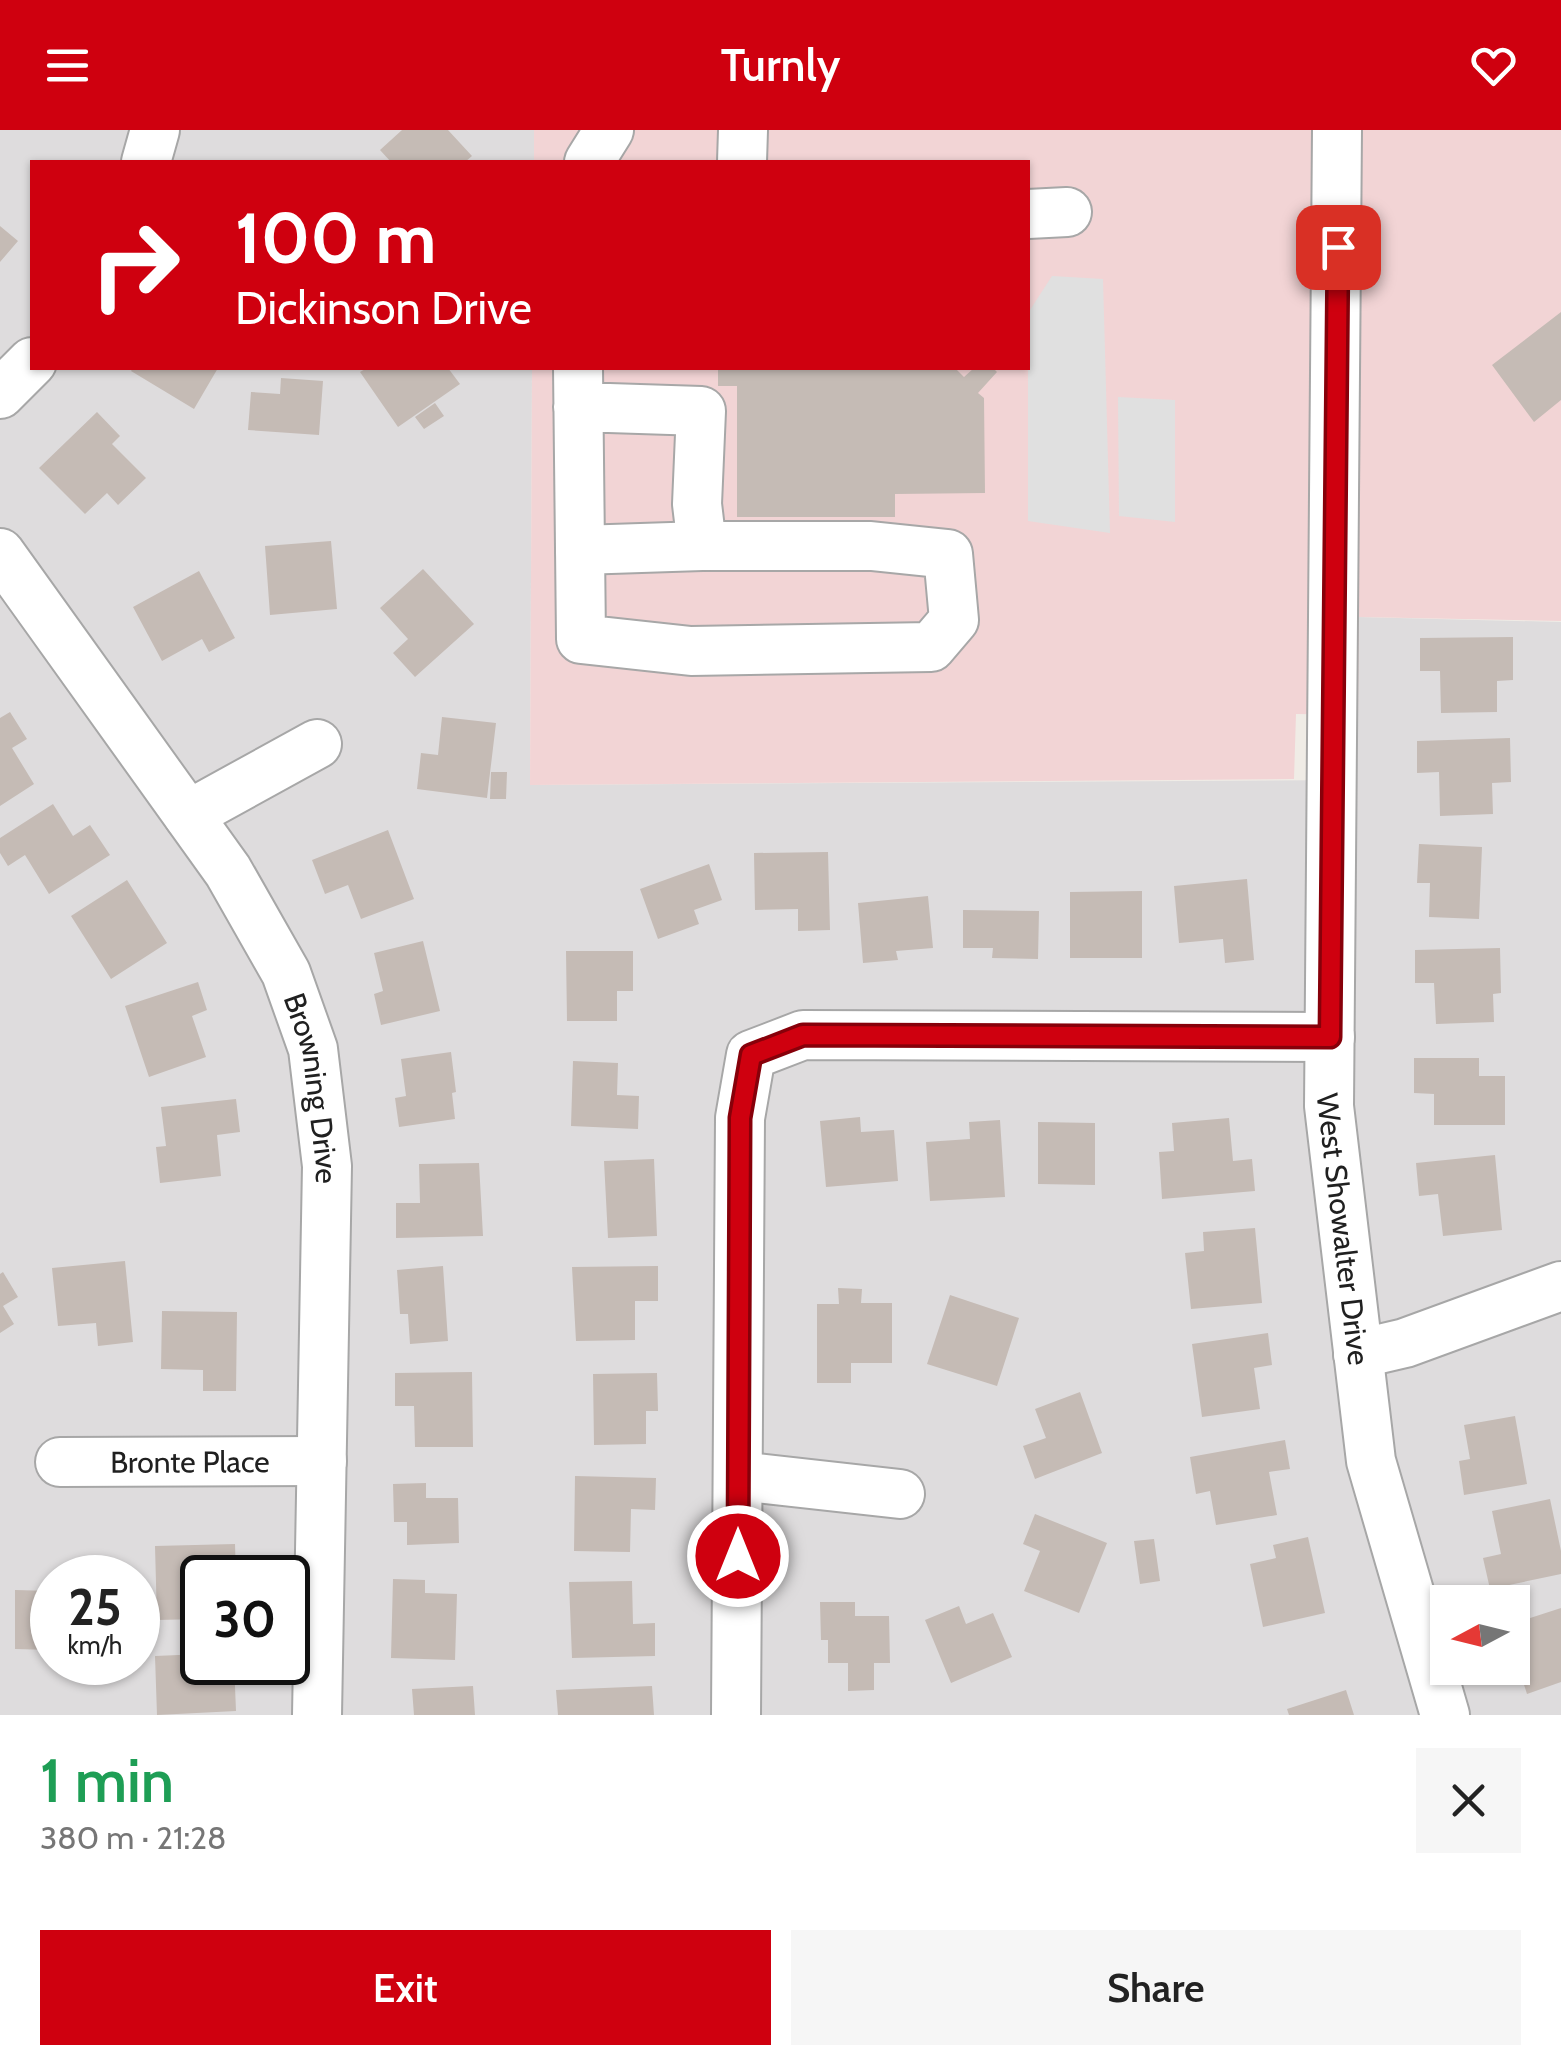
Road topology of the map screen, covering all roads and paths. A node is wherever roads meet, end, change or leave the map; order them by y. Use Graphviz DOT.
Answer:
graph roads {
  1 [pos="609,130"];
  2 [pos="743,130"];
  3 [pos="1337,130"];
  4 [pos="590,160"];
  5 [pos="742,160"];
  6 [pos="30,364"];
  7 [pos="578,388"];
  8 [pos="0,394"];
  9 [pos="702,546"];
  10 [pos="580,550"];
  11 [pos="0,553"];
  12 [pos="317,744"];
  13 [pos="188,815"];
  14 [pos="1330,1037"];
  15 [pos="1561,1286"];
  16 [pos="1358,1354"];
  17 [pos="60,1462"];
  18 [pos="322,1462"];
  19 [pos="738,1476"];
  20 [pos="900,1494"];
  21 [pos="317,1715"];
  22 [pos="736,1715"];
  23 [pos="1445,1715"];
  1 -- 4 [label="street"];
  2 -- 5 [label="street"];
  3 -- 14 [label="street, West Showalter Drive"];
  6 -- 8 [label="street"];
  7 -- 9 [label="street"];
  7 -- 10 [label="street"];
  9 -- 10 [label="street"];
  9 -- 10 [label="street"];
  11 -- 13 [label="street, Browning Drive"];
  12 -- 13 [label="street"];
  13 -- 18 [label="street, Browning Drive"];
  14 -- 16 [label="street, West Showalter Drive"];
  14 -- 19 [label="street"];
  15 -- 16 [label="street"];
  16 -- 23 [label="street, West Showalter Drive"];
  17 -- 18 [label="street, Bronte Place"];
  18 -- 21 [label="street, Browning Drive"];
  19 -- 20 [label="street"];
  19 -- 22 [label="street"];
}
